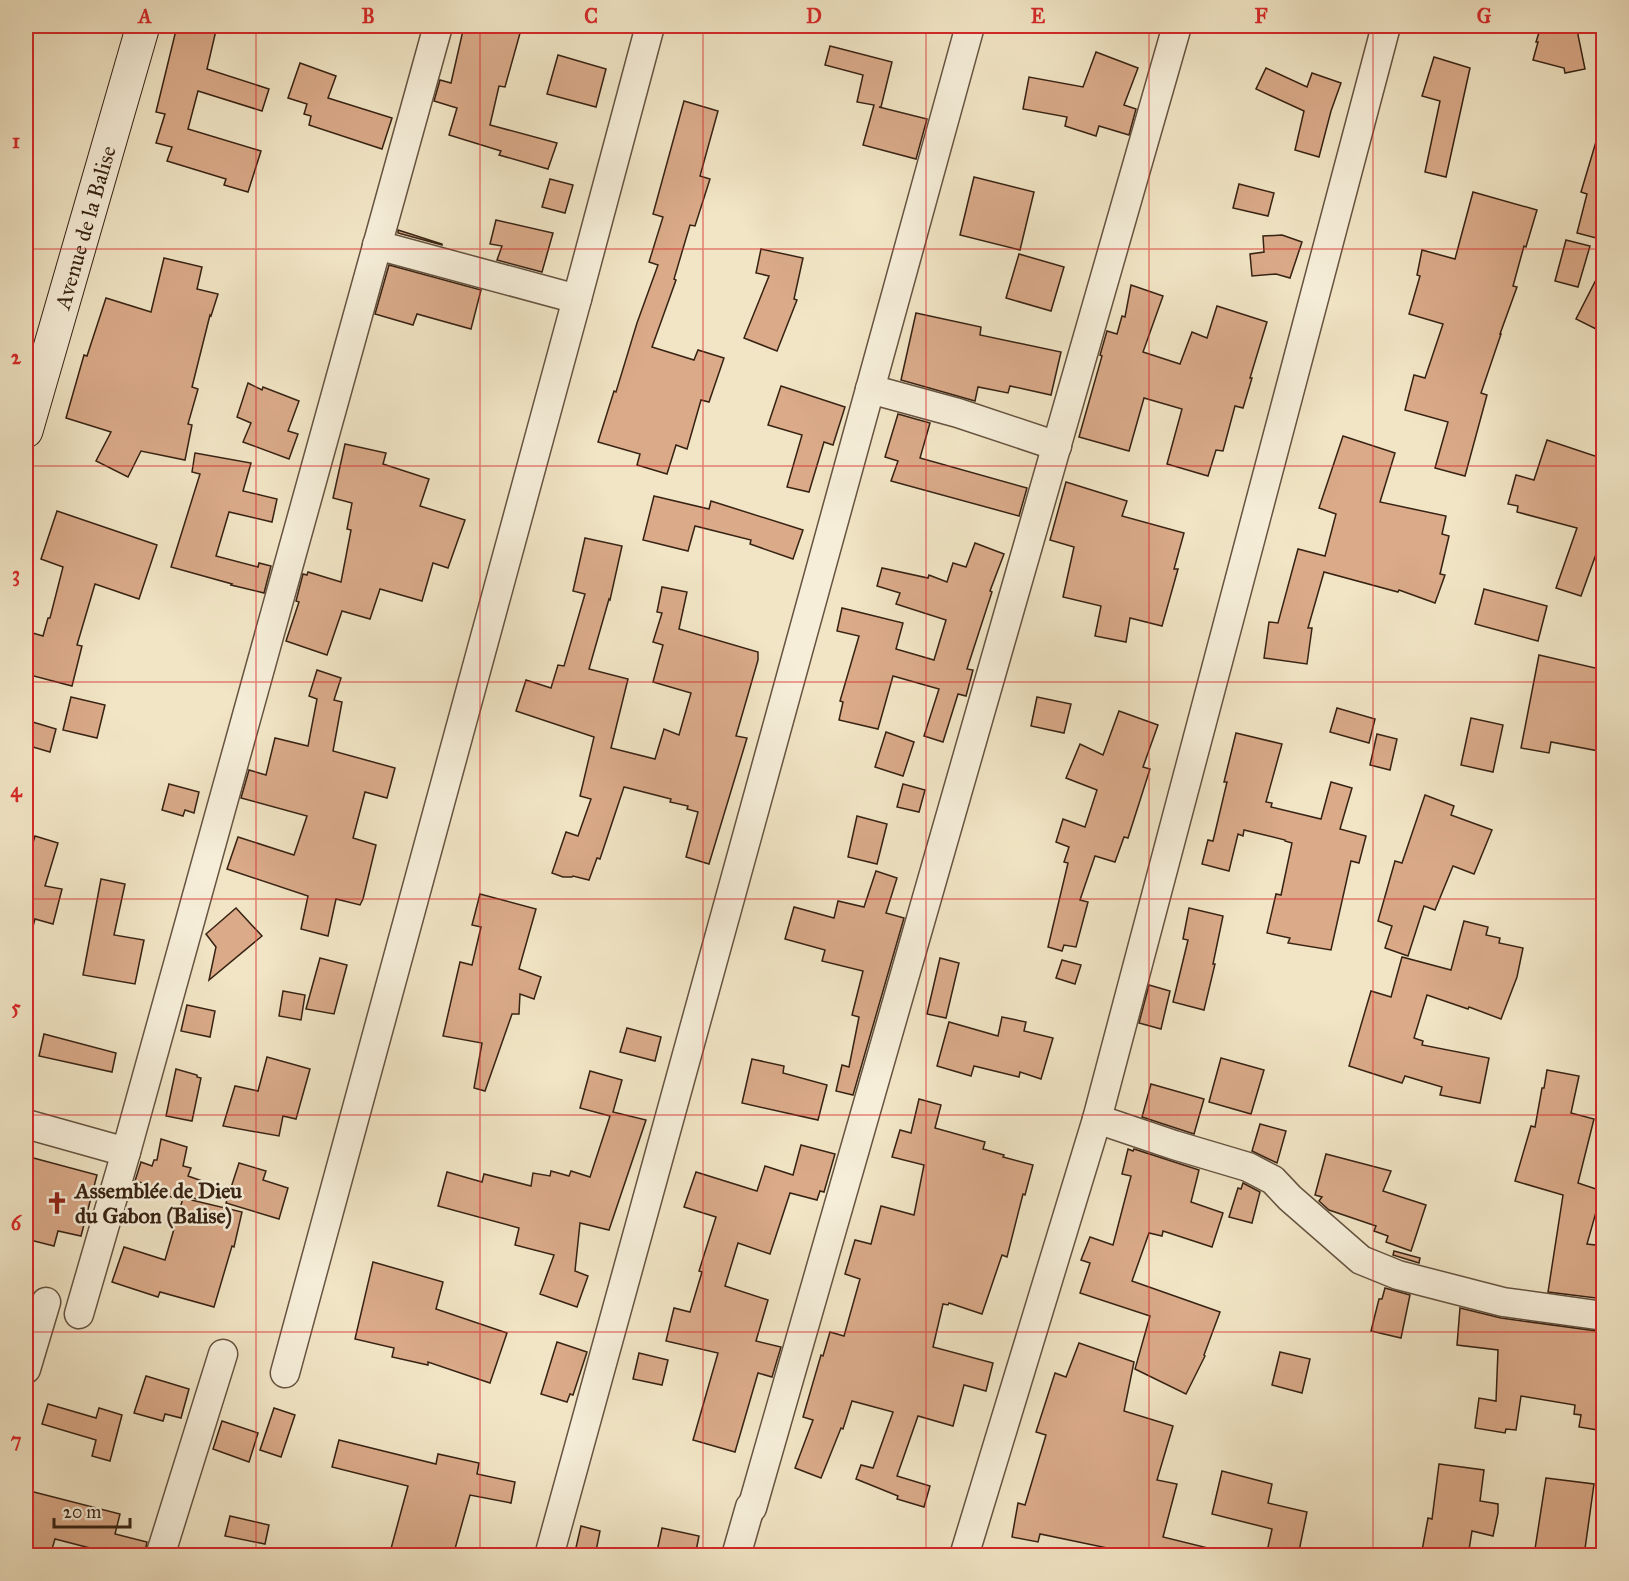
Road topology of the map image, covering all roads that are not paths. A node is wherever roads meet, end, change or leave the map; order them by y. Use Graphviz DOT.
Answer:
graph roads {
  1 [pos="143,26"];
  2 [pos="438,26"];
  3 [pos="650,26"];
  4 [pos="970,26"];
  5 [pos="1177,26"];
  6 [pos="1386,26"];
  7 [pos="376,245"];
  8 [pos="578,299"];
  9 [pos="870,389"];
  10 [pos="26,430"];
  11 [pos="1057,446"];
  12 [pos="1097,1119"];
  13 [pos="26,1124"];
  14 [pos="126,1152"];
  15 [pos="46,1302"];
  16 [pos="79,1314"];
  17 [pos="1604,1316"];
  18 [pos="223,1354"];
  19 [pos="26,1369"];
  20 [pos="285,1373"];
  21 [pos="160,1556"];
  22 [pos="549,1556"];
  23 [pos="736,1556"];
  24 [pos="964,1556"];
  1 -- 10 [label="street, Avenue de la Balise"];
  2 -- 7 [label="street"];
  3 -- 8 [label="street"];
  4 -- 9 [label="street"];
  5 -- 11 [label="street"];
  6 -- 12 [label="street"];
  7 -- 8 [label="street"];
  7 -- 14 [label="street"];
  8 -- 20 [label="street"];
  9 -- 11 [label="street"];
  9 -- 22 [label="street"];
  11 -- 23 [label="street"];
  12 -- 17 [label="street"];
  12 -- 24 [label="street"];
  13 -- 14 [label="street"];
  14 -- 16 [label="street"];
  15 -- 19 [label="street"];
  18 -- 21 [label="street"];
}
